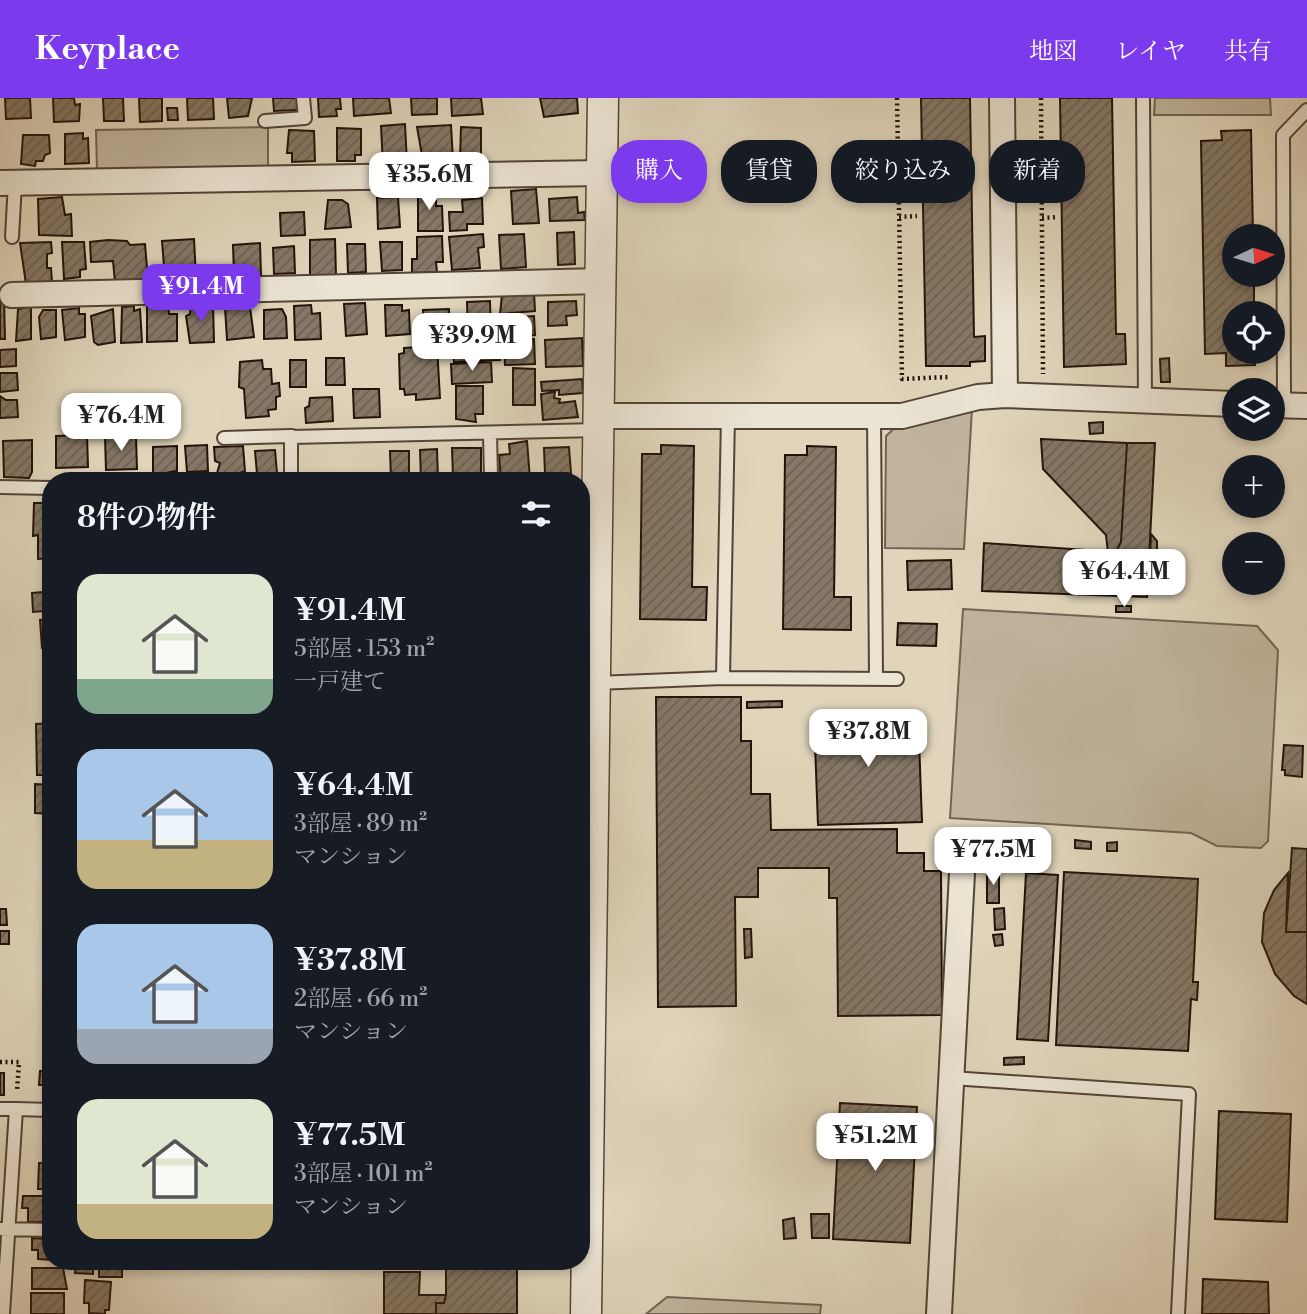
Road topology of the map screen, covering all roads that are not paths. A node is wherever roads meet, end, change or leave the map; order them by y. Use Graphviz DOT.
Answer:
graph roads {
  1 [pos="303,98"];
  2 [pos="603,98"];
  3 [pos="1002,98"];
  4 [pos="1143,98"];
  5 [pos="1307,110"];
  6 [pos="265,121"];
  7 [pos="602,173"];
  8 [pos="8,183"];
  9 [pos="12,237"];
  10 [pos="601,281"];
  11 [pos="12,295"];
  12 [pos="1005,396"];
  13 [pos="1145,401"];
  14 [pos="1222,404"];
  15 [pos="1288,405"];
  16 [pos="728,415"];
  17 [pos="874,416"];
  18 [pos="600,423"];
  19 [pos="490,433"];
  20 [pos="292,436"];
  21 [pos="224,438"];
  22 [pos="291,472"];
  23 [pos="491,472"];
  24 [pos="0,487"];
  25 [pos="42,488"];
  26 [pos="590,556"];
  27 [pos="723,678"];
  28 [pos="876,679"];
  29 [pos="897,679"];
  30 [pos="590,682"];
  31 [pos="962,873"];
  32 [pos="951,1078"];
  33 [pos="0,1109"];
  34 [pos="16,1109"];
  35 [pos="42,1110"];
  36 [pos="4,1229"];
  37 [pos="42,1230"];
  38 [pos="586,1270"];
  39 [pos="3,1314"];
  40 [pos="586,1314"];
  41 [pos="939,1314"];
  42 [pos="1178,1314"];
  1 -- 6 [label="lane"];
  2 -- 7 [label="street"];
  3 -- 12 [label="street"];
  4 -- 13 [label="lane"];
  5 -- 15 [label="lane"];
  7 -- 8 [label="street"];
  7 -- 10 [label="street"];
  8 -- 9 [label="lane"];
  10 -- 11 [label="street"];
  10 -- 18 [label="street"];
  12 -- 13 [label="street"];
  12 -- 17 [label="street"];
  13 -- 14 [label="street"];
  16 -- 17 [label="street"];
  16 -- 18 [label="street"];
  16 -- 27 [label="lane"];
  17 -- 28 [label="lane"];
  18 -- 19 [label="lane"];
  18 -- 26 [label="street"];
  19 -- 20 [label="lane"];
  19 -- 23 [label="lane"];
  20 -- 21 [label="lane"];
  20 -- 22 [label="lane"];
  24 -- 25 [label="lane"];
  27 -- 28 [label="lane"];
  27 -- 30 [label="lane"];
  28 -- 29 [label="lane"];
  31 -- 32 [label="street"];
  32 -- 41 [label="street"];
  32 -- 42 [label="lane"];
  33 -- 34 [label="lane"];
  34 -- 35 [label="lane"];
  34 -- 36 [label="lane"];
  36 -- 37 [label="lane"];
  36 -- 39 [label="lane"];
  38 -- 40 [label="street"];
}
